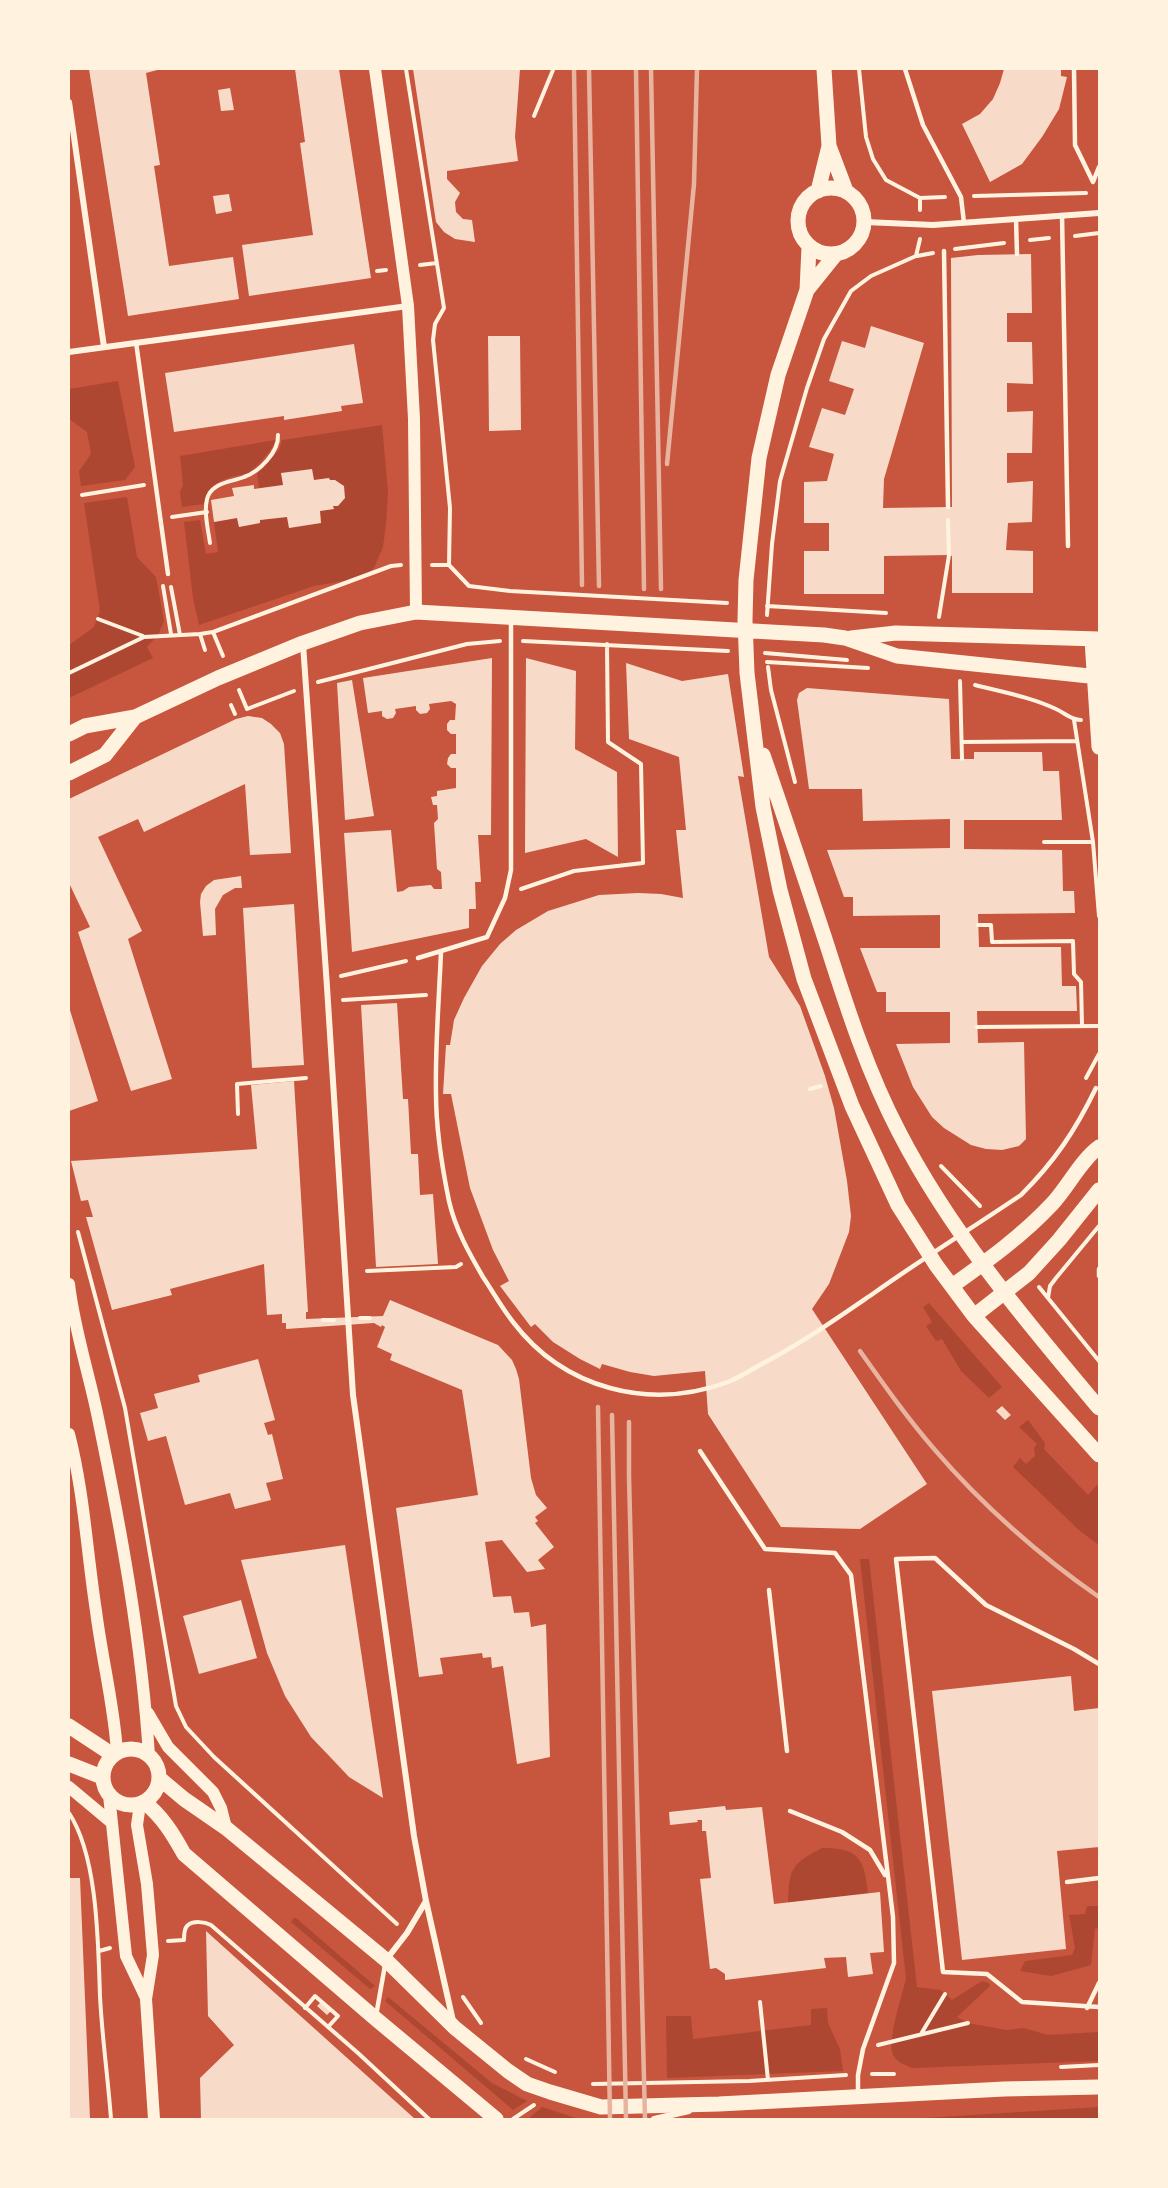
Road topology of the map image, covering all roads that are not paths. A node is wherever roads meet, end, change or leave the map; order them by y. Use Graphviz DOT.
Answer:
graph roads {
  1 [pos="375,69"];
  2 [pos="824,69"];
  3 [pos="905,69"];
  4 [pos="1074,69"];
  5 [pos="69,102"];
  6 [pos="829,146"];
  7 [pos="1099,167"];
  8 [pos="818,191"];
  9 [pos="846,191"];
  10 [pos="1099,213"];
  11 [pos="1062,215"];
  12 [pos="1016,219"];
  13 [pos="865,222"];
  14 [pos="964,223"];
  15 [pos="809,247"];
  16 [pos="944,251"];
  17 [pos="836,254"];
  18 [pos="1017,254"];
  19 [pos="807,290"];
  20 [pos="408,306"];
  21 [pos="136,342"];
  22 [pos="104,347"];
  23 [pos="69,352"];
  24 [pos="948,507"];
  25 [pos="1068,546"];
  26 [pos="168,574"];
  27 [pos="416,612"];
  28 [pos="511,618"];
  29 [pos="845,638"];
  30 [pos="1095,640"];
  31 [pos="303,643"];
  32 [pos="1096,677"];
  33 [pos="135,717"];
  34 [pos="753,727"];
  35 [pos="69,734"];
  36 [pos="1099,747"];
  37 [pos="69,773"];
  38 [pos="441,952"];
  39 [pos="418,958"];
  40 [pos="1096,1088"];
  41 [pos="1099,1147"];
  42 [pos="1099,1190"];
  43 [pos="983,1264"];
  44 [pos="1099,1269"];
  45 [pos="1099,1276"];
  46 [pos="952,1286"];
  47 [pos="69,1289"];
  48 [pos="1004,1293"];
  49 [pos="974,1316"];
  50 [pos="1099,1408"];
  51 [pos="69,1434"];
  52 [pos="700,1451"];
  53 [pos="1099,1455"];
  54 [pos="769,1590"];
  55 [pos="1099,1664"];
  56 [pos="146,1709"];
  57 [pos="69,1726"];
  58 [pos="787,1751"];
  59 [pos="115,1754"];
  60 [pos="149,1756"];
  61 [pos="69,1764"];
  62 [pos="102,1777"];
  63 [pos="159,1778"];
  64 [pos="69,1787"];
  65 [pos="109,1795"];
  66 [pos="142,1803"];
  67 [pos="790,1811"];
  68 [pos="112,1823"];
  69 [pos="226,1828"];
  70 [pos="887,1877"];
  71 [pos="1099,1878"];
  72 [pos="1067,1882"];
  73 [pos="426,1901"];
  74 [pos="386,1960"];
  75 [pos="1099,1983"];
  76 [pos="146,1999"];
  77 [pos="1099,2007"];
  78 [pos="1087,2008"];
  79 [pos="376,2019"];
  80 [pos="455,2028"];
  81 [pos="1099,2087"];
  82 [pos="858,2097"];
  83 [pos="719,2104"];
  84 [pos="154,2119"];
  85 [pos="496,2119"];
  86 [pos="654,2119"];
  1 -- 20 [label="main road"];
  2 -- 6 [label="main road"];
  3 -- 14 [label="lane"];
  4 -- 7 [label="lane"];
  5 -- 22 [label="street"];
  6 -- 8 [label="main road"];
  6 -- 9 [label="main road"];
  8 -- 9 [label="main road"];
  8 -- 15 [label="main road"];
  9 -- 13 [label="main road"];
  10 -- 11 [label="street"];
  11 -- 12 [label="street"];
  11 -- 25 [label="lane"];
  12 -- 14 [label="street"];
  12 -- 18 [label="lane"];
  13 -- 14 [label="street"];
  13 -- 17 [label="main road"];
  15 -- 17 [label="main road"];
  15 -- 19 [label="main road"];
  16 -- 24 [label="lane"];
  17 -- 19 [label="main road"];
  19 -- 34 [label="main road"];
  20 -- 21 [label="street"];
  20 -- 27 [label="main road"];
  21 -- 22 [label="street"];
  21 -- 26 [label="lane"];
  22 -- 23 [label="street"];
  27 -- 28 [label="main road"];
  27 -- 31 [label="main road"];
  28 -- 29 [label="main road"];
  28 -- 38 [label="lane"];
  29 -- 30 [label="main road"];
  29 -- 32 [label="main road"];
  30 -- 32 [label="main road"];
  31 -- 33 [label="main road"];
  31 -- 73 [label="street"];
  32 -- 36 [label="main road"];
  33 -- 35 [label="main road"];
  33 -- 37 [label="main road"];
  34 -- 43 [label="main road"];
  34 -- 46 [label="main road"];
  38 -- 39 [label="lane"];
  38 -- 40 [label="lane"];
  41 -- 43 [label="main road"];
  42 -- 48 [label="main road"];
  43 -- 46 [label="main road"];
  43 -- 48 [label="main road"];
  44 -- 45 [label="lane"];
  46 -- 49 [label="main road"];
  47 -- 56 [label="main road"];
  48 -- 49 [label="main road"];
  48 -- 50 [label="main road"];
  49 -- 53 [label="main road"];
  51 -- 59 [label="main road"];
  52 -- 70 [label="lane"];
  54 -- 58 [label="lane"];
  55 -- 78 [label="lane"];
  56 -- 60 [label="main road"];
  56 -- 69 [label="main road"];
  57 -- 59 [label="main road"];
  59 -- 60 [label="main road"];
  59 -- 62 [label="main road"];
  60 -- 63 [label="main road"];
  61 -- 62 [label="main road"];
  62 -- 65 [label="main road"];
  63 -- 66 [label="main road"];
  63 -- 69 [label="main road"];
  64 -- 68 [label="main road"];
  65 -- 66 [label="main road"];
  65 -- 68 [label="main road"];
  66 -- 76 [label="main road"];
  66 -- 79 [label="main road"];
  67 -- 70 [label="lane"];
  68 -- 76 [label="main road"];
  69 -- 74 [label="main road"];
  70 -- 82 [label="lane"];
  71 -- 72 [label="lane"];
  73 -- 74 [label="street"];
  73 -- 80 [label="street"];
  74 -- 79 [label="lane"];
  74 -- 80 [label="main road"];
  75 -- 78 [label="lane"];
  76 -- 84 [label="main road"];
  77 -- 78 [label="lane"];
  79 -- 85 [label="main road"];
  80 -- 83 [label="main road"];
  81 -- 82 [label="main road"];
  82 -- 83 [label="main road"];
  83 -- 86 [label="street"];
}
